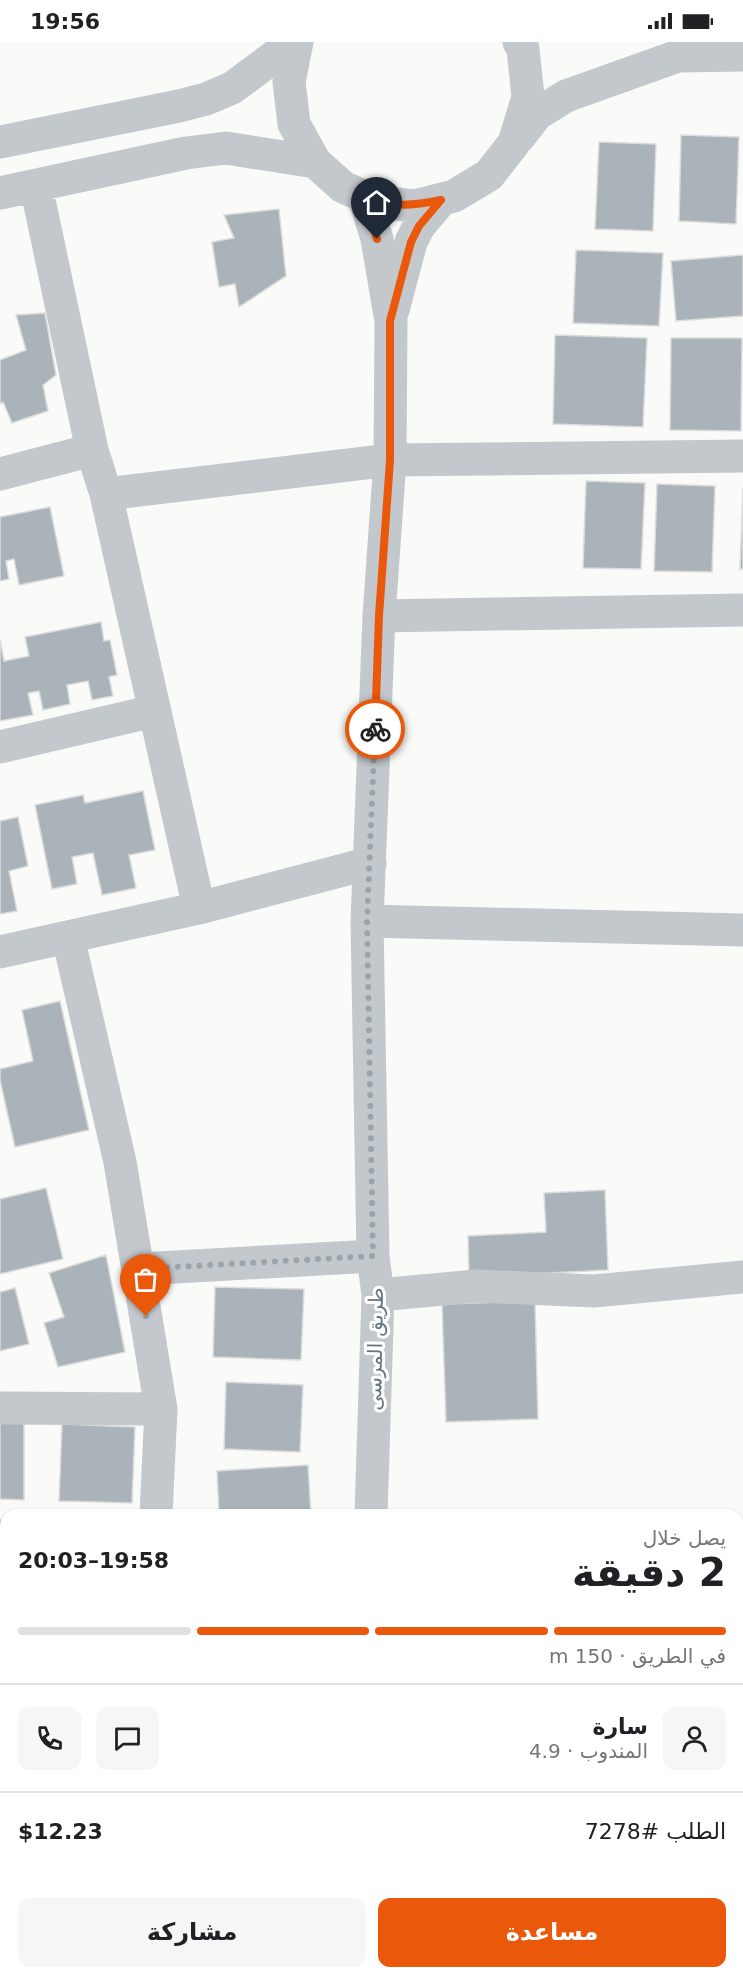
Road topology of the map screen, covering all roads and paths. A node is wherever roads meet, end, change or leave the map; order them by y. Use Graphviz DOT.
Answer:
graph roads {
  1 [pos="296,42"];
  2 [pos="519,42"];
  3 [pos="743,55"];
  4 [pos="0,142"];
  5 [pos="514,143"];
  6 [pos="315,162"];
  7 [pos="36,186"];
  8 [pos="0,194"];
  9 [pos="362,195"];
  10 [pos="441,200"];
  11 [pos="390,321"];
  12 [pos="92,450"];
  13 [pos="743,456"];
  14 [pos="390,460"];
  15 [pos="0,474"];
  16 [pos="106,494"];
  17 [pos="743,610"];
  18 [pos="379,616"];
  19 [pos="154,711"];
  20 [pos="0,747"];
  21 [pos="370,863"];
  22 [pos="199,908"];
  23 [pos="367,921"];
  24 [pos="743,930"];
  25 [pos="68,937"];
  26 [pos="0,952"];
  27 [pos="373,1256"];
  28 [pos="139,1269"];
  29 [pos="743,1277"];
  30 [pos="378,1295"];
  31 [pos="0,1408"];
  32 [pos="161,1409"];
  33 [pos="156,1509"];
  34 [pos="370,1509"];
  1 -- 4 [label="street"];
  1 -- 6 [label="street"];
  2 -- 5 [label="street"];
  3 -- 5 [label="street"];
  5 -- 10 [label="street"];
  6 -- 7 [label="street"];
  6 -- 9 [label="street"];
  7 -- 8 [label="street"];
  7 -- 12 [label="street"];
  9 -- 10 [label="street"];
  9 -- 11 [label="street, طريق المرسى"];
  10 -- 11 [label="street, طريق المرسى"];
  11 -- 14 [label="street, طريق المرسى"];
  12 -- 15 [label="street"];
  12 -- 16 [label="street"];
  13 -- 14 [label="street"];
  14 -- 16 [label="street"];
  14 -- 18 [label="street, طريق المرسى"];
  16 -- 19 [label="street"];
  17 -- 18 [label="street"];
  18 -- 21 [label="street, طريق المرسى"];
  19 -- 20 [label="street"];
  19 -- 22 [label="street"];
  21 -- 22 [label="street"];
  21 -- 23 [label="street, طريق المرسى"];
  22 -- 25 [label="street"];
  23 -- 24 [label="street"];
  23 -- 27 [label="street, طريق المرسى"];
  25 -- 26 [label="street"];
  25 -- 28 [label="street"];
  27 -- 28 [label="street"];
  27 -- 30 [label="street, طريق المرسى"];
  28 -- 32 [label="street"];
  29 -- 30 [label="street"];
  30 -- 34 [label="street, طريق المرسى"];
  31 -- 32 [label="street"];
  32 -- 33 [label="street"];
}
